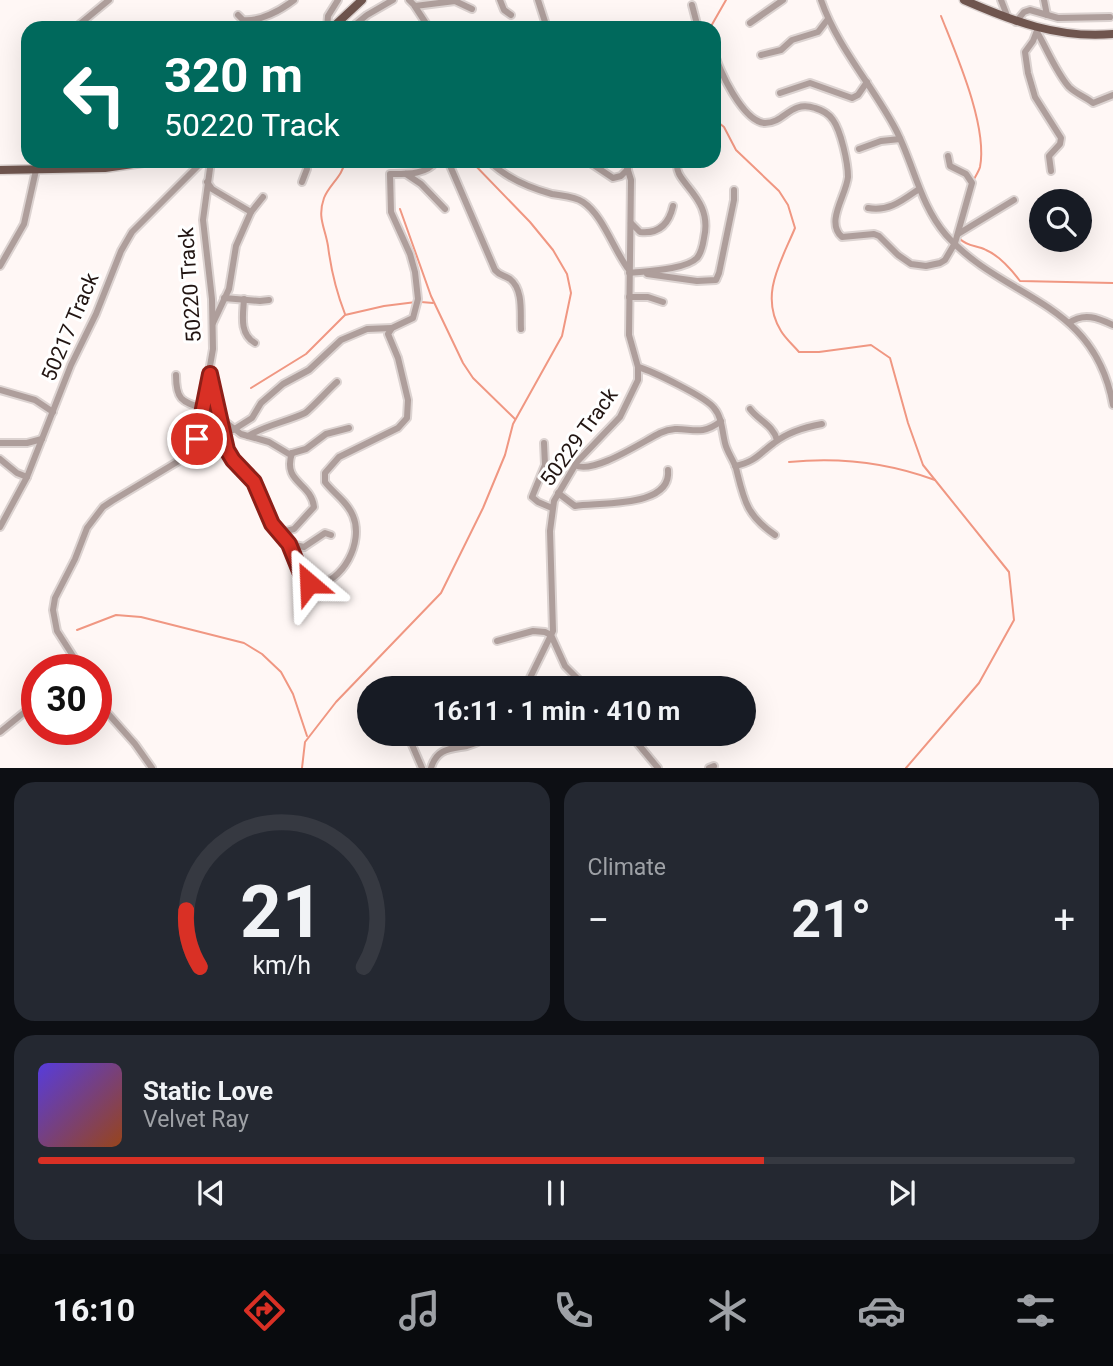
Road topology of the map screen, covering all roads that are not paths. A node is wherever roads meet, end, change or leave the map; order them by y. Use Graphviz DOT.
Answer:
graph roads {
  1 [pos="109,0"];
  2 [pos="294,0"];
  3 [pos="338,0"];
  4 [pos="362,0"];
  5 [pos="393,0"];
  6 [pos="409,0"];
  7 [pos="500,0"];
  8 [pos="538,0"];
  9 [pos="783,0"];
  10 [pos="821,0"];
  11 [pos="964,0"];
  12 [pos="1002,0"];
  13 [pos="1044,0"];
  14 [pos="692,5"];
  15 [pos="415,6"];
  16 [pos="472,9"];
  17 [pos="238,15"];
  18 [pos="511,15"];
  19 [pos="1046,15"];
  20 [pos="1110,17"];
  21 [pos="828,19"];
  22 [pos="423,20"];
  23 [pos="1012,20"];
  24 [pos="84,21"];
  25 [pos="329,21"];
  26 [pos="338,21"];
  27 [pos="360,21"];
  28 [pos="545,21"];
  29 [pos="696,21"];
  30 [pos="750,23"];
  31 [pos="1037,30"];
  32 [pos="1113,34"];
  33 [pos="761,55"];
  34 [pos="721,69"];
  35 [pos="867,82"];
  36 [pos="780,93"];
  37 [pos="1113,95"];
  38 [pos="900,139"];
  39 [pos="859,149"];
  40 [pos="948,156"];
  41 [pos="21,167"];
  42 [pos="36,168"];
  43 [pos="196,168"];
  44 [pos="210,168"];
  45 [pos="307,168"];
  46 [pos="429,168"];
  47 [pos="452,168"];
  48 [pos="497,168"];
  49 [pos="598,168"];
  50 [pos="676,168"];
  51 [pos="628,169"];
  52 [pos="0,170"];
  53 [pos="1051,171"];
  54 [pos="407,174"];
  55 [pos="302,182"];
  56 [pos="207,183"];
  57 [pos="919,189"];
  58 [pos="734,190"];
  59 [pos="263,197"];
  60 [pos="1014,200"];
  61 [pos="673,206"];
  62 [pos="868,208"];
  63 [pos="445,209"];
  64 [pos="251,212"];
  65 [pos="629,221"];
  66 [pos="958,234"];
  67 [pos="955,243"];
  68 [pos="4,253"];
  69 [pos="0,266"];
  70 [pos="629,271"];
  71 [pos="638,272"];
  72 [pos="224,298"];
  73 [pos="629,298"];
  74 [pos="244,299"];
  75 [pos="269,300"];
  76 [pos="663,302"];
  77 [pos="213,323"];
  78 [pos="1069,323"];
  79 [pos="1113,326"];
  80 [pos="392,328"];
  81 [pos="521,329"];
  82 [pos="255,342"];
  83 [pos="638,367"];
  84 [pos="210,374"];
  85 [pos="176,375"];
  86 [pos="337,382"];
  87 [pos="0,390"];
  88 [pos="1113,405"];
  89 [pos="203,408"];
  90 [pos="750,409"];
  91 [pos="53,412"];
  92 [pos="218,416"];
  93 [pos="721,421"];
  94 [pos="822,424"];
  95 [pos="349,428"];
  96 [pos="233,430"];
  97 [pos="247,437"];
  98 [pos="41,439"];
  99 [pos="777,440"];
  100 [pos="0,443"];
  101 [pos="544,443"];
  102 [pos="292,453"];
  103 [pos="0,460"];
  104 [pos="575,465"];
  105 [pos="735,466"];
  106 [pos="668,470"];
  107 [pos="27,477"];
  108 [pos="558,493"];
  109 [pos="552,508"];
  110 [pos="0,527"];
  111 [pos="276,530"];
  112 [pos="331,535"];
  113 [pos="775,535"];
  114 [pos="289,544"];
  115 [pos="551,635"];
  116 [pos="497,641"];
  117 [pos="72,654"];
  118 [pos="531,676"];
  119 [pos="575,676"];
  120 [pos="21,715"];
  121 [pos="112,718"];
  122 [pos="0,732"];
  123 [pos="413,746"];
  124 [pos="461,746"];
  125 [pos="640,746"];
  126 [pos="152,768"];
  127 [pos="422,768"];
  128 [pos="430,768"];
  129 [pos="658,768"];
  1 -- 24 [label="street"];
  2 -- 17 [label="street"];
  3 -- 25 [label="street"];
  4 -- 26 [label="main road"];
  5 -- 27 [label="street"];
  6 -- 15 [label="street"];
  7 -- 18 [label="street"];
  8 -- 28 [label="street"];
  9 -- 30 [label="street"];
  10 -- 21 [label="street"];
  11 -- 23 [label="main road"];
  12 -- 23 [label="street"];
  13 -- 19 [label="street"];
  14 -- 29 [label="street"];
  15 -- 16 [label="street"];
  15 -- 22 [label="street"];
  19 -- 20 [label="street"];
  19 -- 23 [label="street"];
  21 -- 33 [label="street"];
  21 -- 35 [label="street"];
  23 -- 31 [label="main road"];
  31 -- 32 [label="main road"];
  31 -- 37 [label="street"];
  31 -- 53 [label="street"];
  34 -- 67 [label="street"];
  35 -- 36 [label="street"];
  35 -- 38 [label="street"];
  38 -- 39 [label="street"];
  38 -- 57 [label="street"];
  40 -- 66 [label="street"];
  41 -- 52 [label="main road"];
  42 -- 68 [label="street"];
  43 -- 91 [label="street, 50217 Track"];
  44 -- 56 [label="street, 50220 Track"];
  45 -- 55 [label="street"];
  46 -- 54 [label="street"];
  47 -- 81 [label="street"];
  48 -- 70 [label="street"];
  49 -- 51 [label="street"];
  50 -- 71 [label="street"];
  51 -- 65 [label="street"];
  54 -- 63 [label="street"];
  54 -- 80 [label="street"];
  56 -- 64 [label="street"];
  56 -- 77 [label="street, 50220 Track"];
  57 -- 62 [label="street"];
  57 -- 67 [label="street"];
  58 -- 71 [label="street"];
  59 -- 64 [label="street"];
  60 -- 66 [label="street"];
  61 -- 65 [label="street"];
  64 -- 72 [label="street"];
  65 -- 70 [label="street"];
  66 -- 67 [label="street"];
  67 -- 78 [label="street"];
  68 -- 69 [label="street"];
  70 -- 71 [label="street"];
  70 -- 73 [label="street"];
  72 -- 74 [label="street"];
  72 -- 77 [label="street"];
  73 -- 76 [label="street"];
  73 -- 83 [label="street"];
  74 -- 75 [label="street"];
  74 -- 82 [label="street"];
  77 -- 84 [label="street, 50220 Track"];
  78 -- 79 [label="street"];
  78 -- 88 [label="street"];
  80 -- 96 [label="street"];
  80 -- 114 [label="street"];
  83 -- 93 [label="street"];
  83 -- 104 [label="street, 50229 Track"];
  84 -- 89 [label="street, 50220 Track"];
  84 -- 92 [label="street"];
  85 -- 89 [label="street"];
  86 -- 97 [label="street"];
  87 -- 91 [label="street"];
  89 -- 117 [label="street, 50220 Track"];
  90 -- 99 [label="street"];
  91 -- 98 [label="street, 50217 Track"];
  92 -- 96 [label="street"];
  92 -- 111 [label="street"];
  93 -- 104 [label="street"];
  93 -- 105 [label="street"];
  94 -- 99 [label="street"];
  95 -- 102 [label="street"];
  96 -- 97 [label="street"];
  97 -- 102 [label="street"];
  98 -- 100 [label="street"];
  98 -- 107 [label="street, 50217 Track"];
  99 -- 105 [label="street"];
  101 -- 109 [label="street"];
  102 -- 111 [label="street"];
  103 -- 107 [label="street"];
  104 -- 108 [label="street, 50229 Track"];
  105 -- 113 [label="street"];
  106 -- 108 [label="street"];
  107 -- 110 [label="street, 50217 Track"];
  108 -- 109 [label="street, 50229 Track"];
  109 -- 115 [label="street, 50229 Track"];
  111 -- 114 [label="street"];
  112 -- 114 [label="street"];
  115 -- 116 [label="street"];
  115 -- 118 [label="street, 50229 Track"];
  115 -- 119 [label="street"];
  120 -- 122 [label="street"];
  121 -- 126 [label="street"];
  123 -- 127 [label="street"];
  124 -- 128 [label="street"];
  125 -- 129 [label="street"];
}
